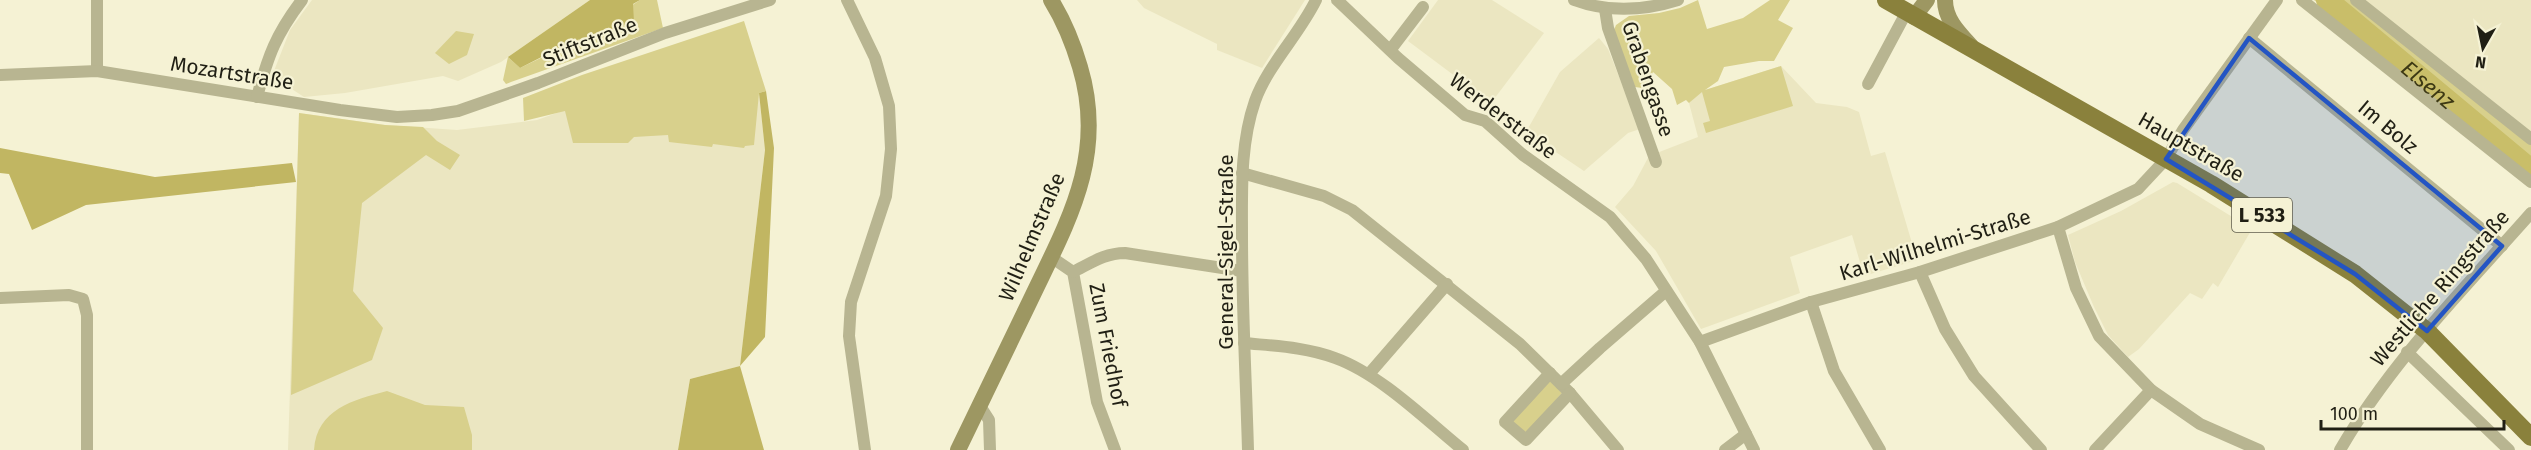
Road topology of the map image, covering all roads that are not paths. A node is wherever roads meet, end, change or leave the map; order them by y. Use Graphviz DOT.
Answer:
graph roads {
  1 [pos="97,0"];
  2 [pos="301,0"];
  3 [pos="770,0"];
  4 [pos="847,0"];
  5 [pos="1051,0"];
  6 [pos="1316,0"];
  7 [pos="1337,0"];
  8 [pos="1678,0"];
  9 [pos="1886,0"];
  10 [pos="1927,0"];
  11 [pos="1945,0"];
  12 [pos="2277,0"];
  13 [pos="2302,0"];
  14 [pos="2356,0"];
  15 [pos="1581,1"];
  16 [pos="1424,7"];
  17 [pos="1605,9"];
  18 [pos="1910,15"];
  19 [pos="2248,38"];
  20 [pos="1391,49"];
  21 [pos="1975,51"];
  22 [pos="97,71"];
  23 [pos="0,75"];
  24 [pos="1868,84"];
  25 [pos="257,97"];
  26 [pos="458,111"];
  27 [pos="2531,139"];
  28 [pos="2166,159"];
  29 [pos="1656,162"];
  30 [pos="1242,173"];
  31 [pos="2531,182"];
  32 [pos="2531,213"];
  33 [pos="2058,227"];
  34 [pos="2502,246"];
  35 [pos="1051,257"];
  36 [pos="1242,270"];
  37 [pos="1073,272"];
  38 [pos="1920,272"];
  39 [pos="1447,284"];
  40 [pos="1666,291"];
  41 [pos="0,298"];
  42 [pos="1811,302"];
  43 [pos="2427,331"];
  44 [pos="1701,342"];
  45 [pos="1244,343"];
  46 [pos="2407,352"];
  47 [pos="1550,373"];
  48 [pos="1369,374"];
  49 [pos="1565,389"];
  50 [pos="2151,390"];
  51 [pos="980,406"];
  52 [pos="1746,434"];
  53 [pos="2531,437"];
  54 [pos="87,450"];
  55 [pos="865,450"];
  56 [pos="958,450"];
  57 [pos="990,450"];
  58 [pos="1115,450"];
  59 [pos="1248,450"];
  60 [pos="1463,450"];
  61 [pos="1618,450"];
  62 [pos="1725,450"];
  63 [pos="1754,450"];
  64 [pos="1880,450"];
  65 [pos="2041,450"];
  66 [pos="2095,450"];
  67 [pos="2259,450"];
  68 [pos="2340,450"];
  69 [pos="2509,450"];
  1 -- 22 [label="street"];
  2 -- 25 [label="street"];
  3 -- 26 [label="street, Stiftstraße"];
  4 -- 55 [label="street"];
  5 -- 35 [label="main road, Wilhelmstraße"];
  6 -- 30 [label="street, General-Sigel-Straße"];
  7 -- 20 [label="street, Werderstraße"];
  8 -- 17 [label="street, Grabengasse"];
  9 -- 18 [label="main road, Hauptstraße / L 533"];
  10 -- 18 [label="main road"];
  11 -- 21 [label="main road"];
  12 -- 19 [label="street, Karl-Wilhelmi-Straße"];
  13 -- 31 [label="street"];
  14 -- 27 [label="street"];
  15 -- 17 [label="street, Grabengasse"];
  16 -- 20 [label="street"];
  17 -- 29 [label="street, Grabengasse"];
  18 -- 21 [label="main road, Hauptstraße / L 533"];
  18 -- 24 [label="street"];
  19 -- 28 [label="street, Karl-Wilhelmi-Straße"];
  19 -- 34 [label="street, Im Bolz"];
  20 -- 40 [label="street, Werderstraße"];
  21 -- 28 [label="main road, Hauptstraße / L 533"];
  22 -- 23 [label="street, Mozartstraße"];
  22 -- 25 [label="street, Mozartstraße"];
  25 -- 26 [label="street, Mozartstraße"];
  28 -- 33 [label="street, Karl-Wilhelmi-Straße"];
  28 -- 43 [label="main road, Hauptstraße / L 533"];
  30 -- 36 [label="street, General-Sigel-Straße"];
  30 -- 39 [label="street"];
  32 -- 34 [label="street, Westliche Ringstraße"];
  33 -- 38 [label="street, Karl-Wilhelmi-Straße"];
  33 -- 50 [label="street"];
  34 -- 43 [label="street, Westliche Ringstraße"];
  35 -- 37 [label="street, Zum Friedhof"];
  35 -- 51 [label="main road, Wilhelmstraße"];
  36 -- 37 [label="street"];
  36 -- 45 [label="street, General-Sigel-Straße"];
  37 -- 58 [label="street, Zum Friedhof"];
  38 -- 42 [label="street, Karl-Wilhelmi-Straße"];
  38 -- 65 [label="street"];
  39 -- 47 [label="street"];
  39 -- 48 [label="street"];
  40 -- 44 [label="street, Werderstraße"];
  40 -- 49 [label="street"];
  41 -- 54 [label="street"];
  42 -- 44 [label="street, Karl-Wilhelmi-Straße"];
  42 -- 64 [label="street"];
  43 -- 46 [label="street, Westliche Ringstraße"];
  43 -- 53 [label="main road, Hauptstraße / L 533"];
  44 -- 52 [label="street, Werderstraße"];
  45 -- 48 [label="street"];
  45 -- 59 [label="street, General-Sigel-Straße"];
  46 -- 68 [label="street, Westliche Ringstraße"];
  46 -- 69 [label="street"];
  47 -- 49 [label="street"];
  47 -- 49 [label="street"];
  48 -- 60 [label="street"];
  49 -- 61 [label="street"];
  50 -- 66 [label="street"];
  50 -- 67 [label="street"];
  51 -- 56 [label="main road, Wilhelmstraße"];
  51 -- 57 [label="street"];
  52 -- 62 [label="street"];
  52 -- 63 [label="street, Werderstraße"];
}
